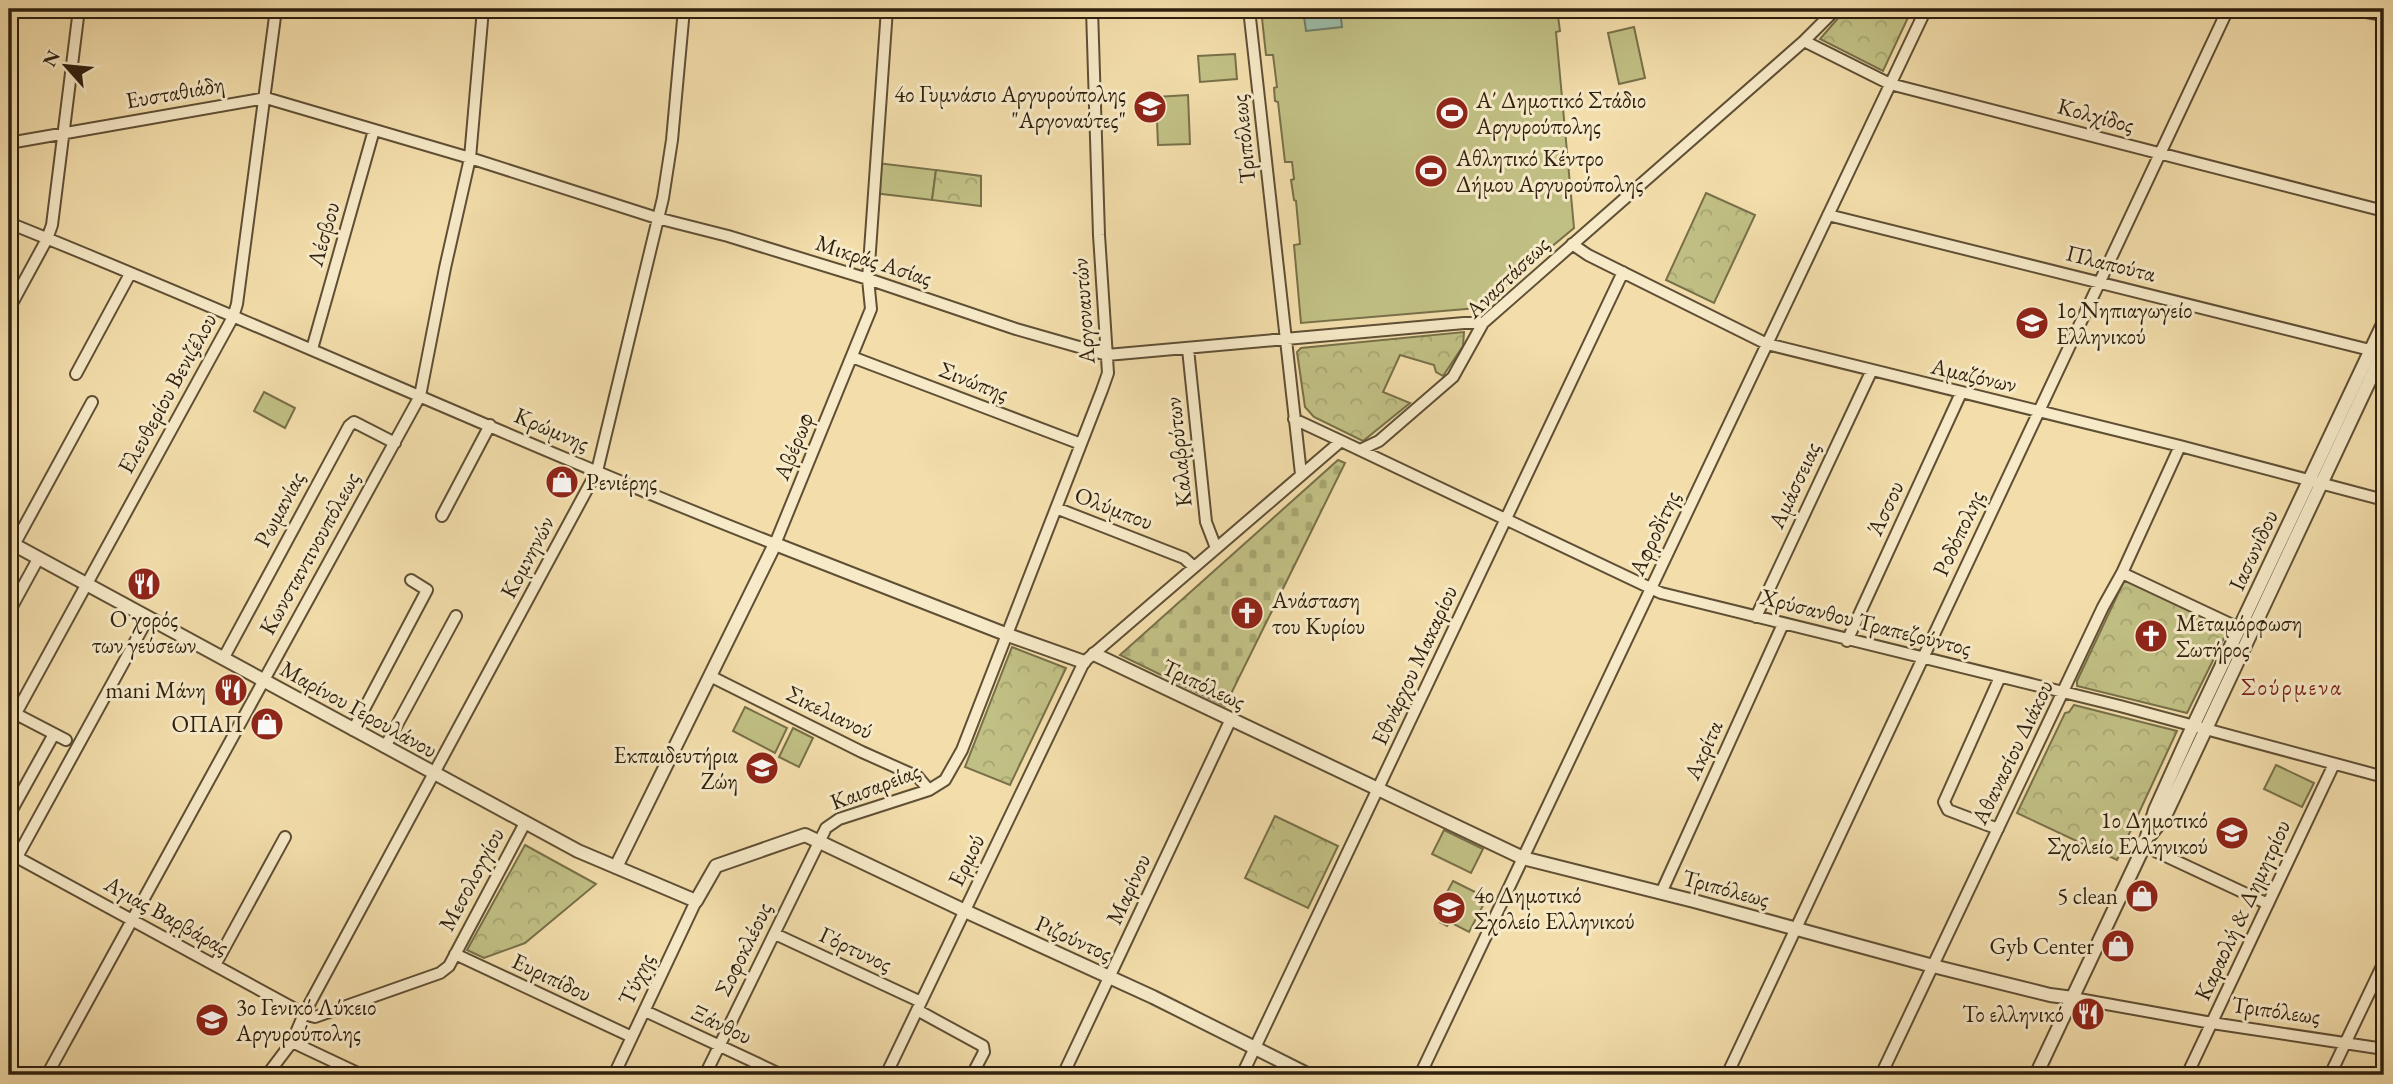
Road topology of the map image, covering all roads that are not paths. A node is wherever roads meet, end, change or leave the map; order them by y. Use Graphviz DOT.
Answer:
graph roads {
  1 [pos="79,9"];
  2 [pos="276,9"];
  3 [pos="483,9"];
  4 [pos="684,9"];
  5 [pos="887,9"];
  6 [pos="1092,9"];
  7 [pos="1249,9"];
  8 [pos="1836,9"];
  9 [pos="1926,9"];
  10 [pos="2228,9"];
  11 [pos="2348,9"];
  12 [pos="2384,15"];
  13 [pos="1804,41"];
  14 [pos="1891,84"];
  15 [pos="266,98"];
  16 [pos="374,130"];
  17 [pos="64,133"];
  18 [pos="9,143"];
  19 [pos="2159,154"];
  20 [pos="470,158"];
  21 [pos="2384,211"];
  22 [pos="1828,215"];
  23 [pos="657,218"];
  24 [pos="9,223"];
  25 [pos="47,239"];
  26 [pos="1572,244"];
  27 [pos="1623,272"];
  28 [pos="130,274"];
  29 [pos="868,279"];
  30 [pos="2099,282"];
  31 [pos="9,310"];
  32 [pos="233,317"];
  33 [pos="2384,322"];
  34 [pos="1483,323"];
  35 [pos="1286,339"];
  36 [pos="1767,344"];
  37 [pos="312,349"];
  38 [pos="1188,349"];
  39 [pos="2380,352"];
  40 [pos="1107,355"];
  41 [pos="852,357"];
  42 [pos="1871,372"];
  43 [pos="76,374"];
  44 [pos="1961,393"];
  45 [pos="420,396"];
  46 [pos="92,402"];
  47 [pos="2038,412"];
  48 [pos="1294,419"];
  49 [pos="490,425"];
  50 [pos="1341,441"];
  51 [pos="394,443"];
  52 [pos="1081,444"];
  53 [pos="2180,446"];
  54 [pos="1360,450"];
  55 [pos="597,471"];
  56 [pos="1301,474"];
  57 [pos="2316,481"];
  58 [pos="2384,500"];
  59 [pos="1056,508"];
  60 [pos="442,516"];
  61 [pos="1507,518"];
  62 [pos="12,544"];
  63 [pos="775,544"];
  64 [pos="1216,548"];
  65 [pos="38,559"];
  66 [pos="1194,567"];
  67 [pos="2122,573"];
  68 [pos="411,580"];
  69 [pos="86,584"];
  70 [pos="1651,589"];
  71 [pos="9,612"];
  72 [pos="456,616"];
  73 [pos="1756,617"];
  74 [pos="148,618"];
  75 [pos="1783,624"];
  76 [pos="2239,628"];
  77 [pos="1008,635"];
  78 [pos="1847,641"];
  79 [pos="1923,657"];
  80 [pos="1089,658"];
  81 [pos="223,659"];
  82 [pos="710,676"];
  83 [pos="2000,677"];
  84 [pos="262,680"];
  85 [pos="2064,693"];
  86 [pos="16,714"];
  87 [pos="1231,719"];
  88 [pos="9,726"];
  89 [pos="2199,728"];
  90 [pos="353,730"];
  91 [pos="54,734"];
  92 [pos="66,740"];
  93 [pos="385,747"];
  94 [pos="2334,764"];
  95 [pos="434,774"];
  96 [pos="2384,777"];
  97 [pos="1378,789"];
  98 [pos="929,790"];
  99 [pos="9,815"];
  100 [pos="525,823"];
  101 [pos="1998,829"];
  102 [pos="285,836"];
  103 [pos="819,841"];
  104 [pos="2146,842"];
  105 [pos="13,855"];
  106 [pos="1523,859"];
  107 [pos="616,867"];
  108 [pos="1661,893"];
  109 [pos="696,901"];
  110 [pos="2268,904"];
  111 [pos="965,912"];
  112 [pos="132,920"];
  113 [pos="1796,928"];
  114 [pos="775,934"];
  115 [pos="454,954"];
  116 [pos="2384,962"];
  117 [pos="215,965"];
  118 [pos="1933,965"];
  119 [pos="1110,977"];
  120 [pos="2073,998"];
  121 [pos="919,1006"];
  122 [pos="645,1011"];
  123 [pos="304,1013"];
  124 [pos="2212,1023"];
  125 [pos="632,1037"];
  126 [pos="2346,1041"];
  127 [pos="292,1042"];
  128 [pos="719,1046"];
  129 [pos="1254,1049"];
  130 [pos="2384,1049"];
  131 [pos="47,1075"];
  132 [pos="267,1075"];
  133 [pos="362,1075"];
  134 [pos="614,1075"];
  135 [pos="705,1075"];
  136 [pos="782,1075"];
  137 [pos="886,1075"];
  138 [pos="972,1075"];
  139 [pos="1063,1075"];
  140 [pos="1242,1075"];
  141 [pos="1309,1075"];
  142 [pos="1420,1075"];
  143 [pos="1727,1075"];
  144 [pos="1881,1075"];
  145 [pos="2036,1075"];
  146 [pos="2187,1075"];
  147 [pos="2330,1075"];
  1 -- 17 [label="street"];
  2 -- 15 [label="street, Ελευθερίου Βενιζέλου"];
  3 -- 20 [label="street, Κωνσταντινουπόλεως"];
  4 -- 23 [label="street, Κομνηνών"];
  5 -- 29 [label="street, Αβέρωφ"];
  6 -- 40 [label="street, Αργοναυτών"];
  7 -- 35 [label="street, Τριπόλεως"];
  8 -- 13 [label="street, Αναστάσεως"];
  9 -- 14 [label="street, Αφροδίτης"];
  10 -- 19 [label="street, Ροδόπολης"];
  11 -- 12 [label="street"];
  13 -- 14 [label="street, Κολχίδος"];
  13 -- 26 [label="street, Αναστάσεως"];
  14 -- 19 [label="street, Κολχίδος"];
  14 -- 22 [label="street, Αφροδίτης"];
  15 -- 16 [label="street, Μικράς Ασίας"];
  15 -- 17 [label="street, Ευσταθιάδη"];
  15 -- 32 [label="street, Ελευθερίου Βενιζέλου"];
  16 -- 20 [label="street, Μικράς Ασίας"];
  16 -- 37 [label="street, Λέσβου"];
  17 -- 18 [label="street, Ευσταθιάδη"];
  17 -- 25 [label="street"];
  19 -- 21 [label="street, Κολχίδος"];
  19 -- 30 [label="street, Ροδόπολης"];
  20 -- 23 [label="street, Μικράς Ασίας"];
  20 -- 45 [label="street, Κωνσταντινουπόλεως"];
  22 -- 30 [label="street, Πλαπούτα"];
  22 -- 36 [label="street, Αφροδίτης"];
  23 -- 29 [label="street, Μικράς Ασίας"];
  23 -- 55 [label="street, Κομνηνών"];
  24 -- 25 [label="street, Κρώμνης"];
  25 -- 28 [label="street, Κρώμνης"];
  25 -- 31 [label="street"];
  26 -- 27 [label="street, Αμαζόνων"];
  26 -- 34 [label="street, Αναστάσεως"];
  27 -- 36 [label="street, Αμαζόνων"];
  27 -- 61 [label="street, Εθνάρχου Μακαρίου"];
  28 -- 32 [label="street, Κρώμνης"];
  28 -- 43 [label="street"];
  29 -- 40 [label="street, Μικράς Ασίας"];
  29 -- 41 [label="street, Αβέρωφ"];
  30 -- 39 [label="street, Πλαπούτα"];
  30 -- 47 [label="street, Ροδόπολης"];
  32 -- 37 [label="street, Κρώμνης"];
  32 -- 69 [label="street, Ελευθερίου Βενιζέλου"];
  33 -- 39 [label="street, Ιασωνίδου"];
  34 -- 35 [label="street, Μικράς Ασίας"];
  34 -- 54 [label="street, Αναστάσεως"];
  35 -- 38 [label="street, Μικράς Ασίας"];
  35 -- 48 [label="street, Τριπόλεως"];
  36 -- 42 [label="street, Αμαζόνων"];
  36 -- 70 [label="street, Αφροδίτης"];
  37 -- 45 [label="street, Κρώμνης"];
  38 -- 40 [label="street, Μικράς Ασίας"];
  38 -- 64 [label="street, Καλαβρύτων"];
  39 -- 57 [label="street, Ιασωνίδου"];
  40 -- 52 [label="street, Αργοναυτών"];
  41 -- 52 [label="street, Σινώπης"];
  41 -- 63 [label="street, Αβέρωφ"];
  42 -- 44 [label="street, Αμαζόνων"];
  42 -- 73 [label="street, Αμάσσειας"];
  44 -- 47 [label="street, Αμαζόνων"];
  44 -- 78 [label="street, Άσσου"];
  45 -- 49 [label="street, Κρώμνης"];
  45 -- 51 [label="street, Κωνσταντινουπόλεως"];
  46 -- 62 [label="street"];
  47 -- 53 [label="street, Αμαζόνων"];
  47 -- 79 [label="street, Ροδόπολης"];
  48 -- 50 [label="street"];
  48 -- 56 [label="street, Τριπόλεως"];
  49 -- 55 [label="street, Κρώμνης"];
  49 -- 60 [label="street"];
  50 -- 54 [label="street"];
  50 -- 56 [label="street"];
  51 -- 81 [label="street, Ρωμανίας"];
  51 -- 84 [label="street, Κωνσταντινουπόλεως"];
  52 -- 59 [label="street, Αργοναυτών"];
  53 -- 57 [label="street, Αμαζόνων"];
  53 -- 67 [label="street, Αθανασίου Διάκου"];
  54 -- 61 [label="street, Χρύσανθου Τραπεζούντος"];
  55 -- 63 [label="street, Κρώμνης"];
  55 -- 95 [label="street, Κομνηνών"];
  56 -- 64 [label="street"];
  57 -- 58 [label="street, Αμαζόνων"];
  57 -- 76 [label="street, Ιασωνίδου"];
  57 -- 89 [label="street, Ιασωνίδου"];
  59 -- 66 [label="street, Ολύμπου"];
  59 -- 77 [label="street, Αργοναυτών"];
  61 -- 70 [label="street, Χρύσανθου Τραπεζούντος"];
  61 -- 97 [label="street, Εθνάρχου Μακαρίου"];
  62 -- 65 [label="street, Μαρίνου Γερουλάνου"];
  63 -- 77 [label="street, Κρώμνης"];
  63 -- 82 [label="street, Αβέρωφ"];
  64 -- 66 [label="street"];
  65 -- 69 [label="street, Μαρίνου Γερουλάνου"];
  65 -- 71 [label="street"];
  66 -- 80 [label="street"];
  67 -- 76 [label="street"];
  67 -- 85 [label="street, Αθανασίου Διάκου"];
  68 -- 90 [label="street"];
  69 -- 74 [label="street, Μαρίνου Γερουλάνου"];
  69 -- 86 [label="street, Ελευθερίου Βενιζέλου"];
  70 -- 73 [label="street, Χρύσανθου Τραπεζούντος"];
  70 -- 106 [label="street, Αφροδίτης"];
  72 -- 93 [label="street"];
  73 -- 75 [label="street, Χρύσανθου Τραπεζούντος"];
  74 -- 81 [label="street, Μαρίνου Γερουλάνου"];
  74 -- 105 [label="street"];
  75 -- 78 [label="street, Χρύσανθου Τραπεζούντος"];
  75 -- 108 [label="street, Ακρίτα"];
  76 -- 89 [label="street, Ιασωνίδου"];
  77 -- 80 [label="street, Κρώμνης"];
  77 -- 98 [label="street, Καισαρείας"];
  78 -- 79 [label="street, Χρύσανθου Τραπεζούντος"];
  79 -- 83 [label="street, Χρύσανθου Τραπεζούντος"];
  79 -- 113 [label="street, Ροδόπολης"];
  80 -- 87 [label="street, Τριπόλεως"];
  80 -- 111 [label="street, Ερμού"];
  81 -- 84 [label="street, Μαρίνου Γερουλάνου"];
  82 -- 98 [label="street, Σικελιανού"];
  82 -- 107 [label="street, Αβέρωφ"];
  83 -- 85 [label="street, Χρύσανθου Τραπεζούντος"];
  83 -- 101 [label="street"];
  84 -- 90 [label="street, Μαρίνου Γερουλάνου"];
  84 -- 112 [label="street, Κωνσταντινουπόλεως"];
  85 -- 89 [label="street, Χρύσανθου Τραπεζούντος"];
  85 -- 101 [label="street, Αθανασίου Διάκου"];
  86 -- 88 [label="street, Ελευθερίου Βενιζέλου"];
  86 -- 91 [label="street"];
  87 -- 97 [label="street, Τριπόλεως"];
  87 -- 119 [label="street, Μαρίνου"];
  89 -- 94 [label="street, Χρύσανθου Τραπεζούντος"];
  89 -- 104 [label="street, Ιασωνίδου"];
  90 -- 93 [label="street, Μαρίνου Γερουλάνου"];
  91 -- 92 [label="street"];
  91 -- 99 [label="street"];
  93 -- 95 [label="street, Μαρίνου Γερουλάνου"];
  94 -- 96 [label="street, Χρύσανθου Τραπεζούντος"];
  94 -- 110 [label="street, Καραολή & Δημητρίου"];
  95 -- 100 [label="street, Μαρίνου Γερουλάνου"];
  95 -- 123 [label="street, Κομνηνών"];
  97 -- 106 [label="street, Τριπόλεως"];
  97 -- 129 [label="street, Εθνάρχου Μακαρίου"];
  98 -- 103 [label="street, Καισαρείας"];
  100 -- 107 [label="street, Μαρίνου Γερουλάνου"];
  100 -- 115 [label="street, Μεσολογγίου"];
  101 -- 118 [label="street, Αθανασίου Διάκου"];
  102 -- 117 [label="street"];
  103 -- 109 [label="street, Καισαρείας"];
  103 -- 111 [label="street, Ριζούντος"];
  103 -- 114 [label="street, Σοφοκλέους"];
  104 -- 110 [label="street"];
  104 -- 120 [label="street, Ιασωνίδου"];
  105 -- 112 [label="street, Αγιας Βαρβάρας"];
  106 -- 108 [label="street, Τριπόλεως"];
  106 -- 142 [label="street, Αφροδίτης"];
  107 -- 109 [label="street, Μαρίνου Γερουλάνου"];
  108 -- 113 [label="street, Τριπόλεως"];
  109 -- 122 [label="street, Τύχης"];
  110 -- 124 [label="street, Καραολή & Δημητρίου"];
  111 -- 119 [label="street, Ριζούντος"];
  111 -- 121 [label="street, Ερμού"];
  112 -- 117 [label="street, Αγιας Βαρβάρας"];
  112 -- 131 [label="street, Κωνσταντινουπόλεως"];
  113 -- 118 [label="street, Τριπόλεως"];
  113 -- 143 [label="street, Ροδόπολης"];
  114 -- 121 [label="street, Γόρτυνος"];
  114 -- 128 [label="street, Σοφοκλέους"];
  115 -- 123 [label="street, Μεσολογγίου"];
  115 -- 125 [label="street, Ευριπίδου"];
  116 -- 126 [label="street"];
  117 -- 123 [label="street, Αγιας Βαρβάρας"];
  118 -- 120 [label="street, Τριπόλεως"];
  118 -- 144 [label="street, Αθανασίου Διάκου"];
  119 -- 129 [label="street, Ριζούντος"];
  119 -- 139 [label="street, Μαρίνου"];
  120 -- 124 [label="street, Τριπόλεως"];
  120 -- 145 [label="street, Ιασωνίδου"];
  121 -- 137 [label="street, Ερμού"];
  121 -- 138 [label="street, Γόρτυνος"];
  122 -- 125 [label="street, Τύχης"];
  122 -- 128 [label="street, Ξάνθου"];
  123 -- 127 [label="street, Κομνηνών"];
  124 -- 126 [label="street, Τριπόλεως"];
  124 -- 146 [label="street, Καραολή & Δημητρίου"];
  125 -- 134 [label="street, Τύχης"];
  126 -- 130 [label="street, Τριπόλεως"];
  126 -- 147 [label="street"];
  127 -- 132 [label="street, Κομνηνών"];
  127 -- 133 [label="street"];
  128 -- 135 [label="street, Σοφοκλέους"];
  128 -- 136 [label="street, Ξάνθου"];
  129 -- 140 [label="street, Εθνάρχου Μακαρίου"];
  129 -- 141 [label="street, Ριζούντος"];
}
